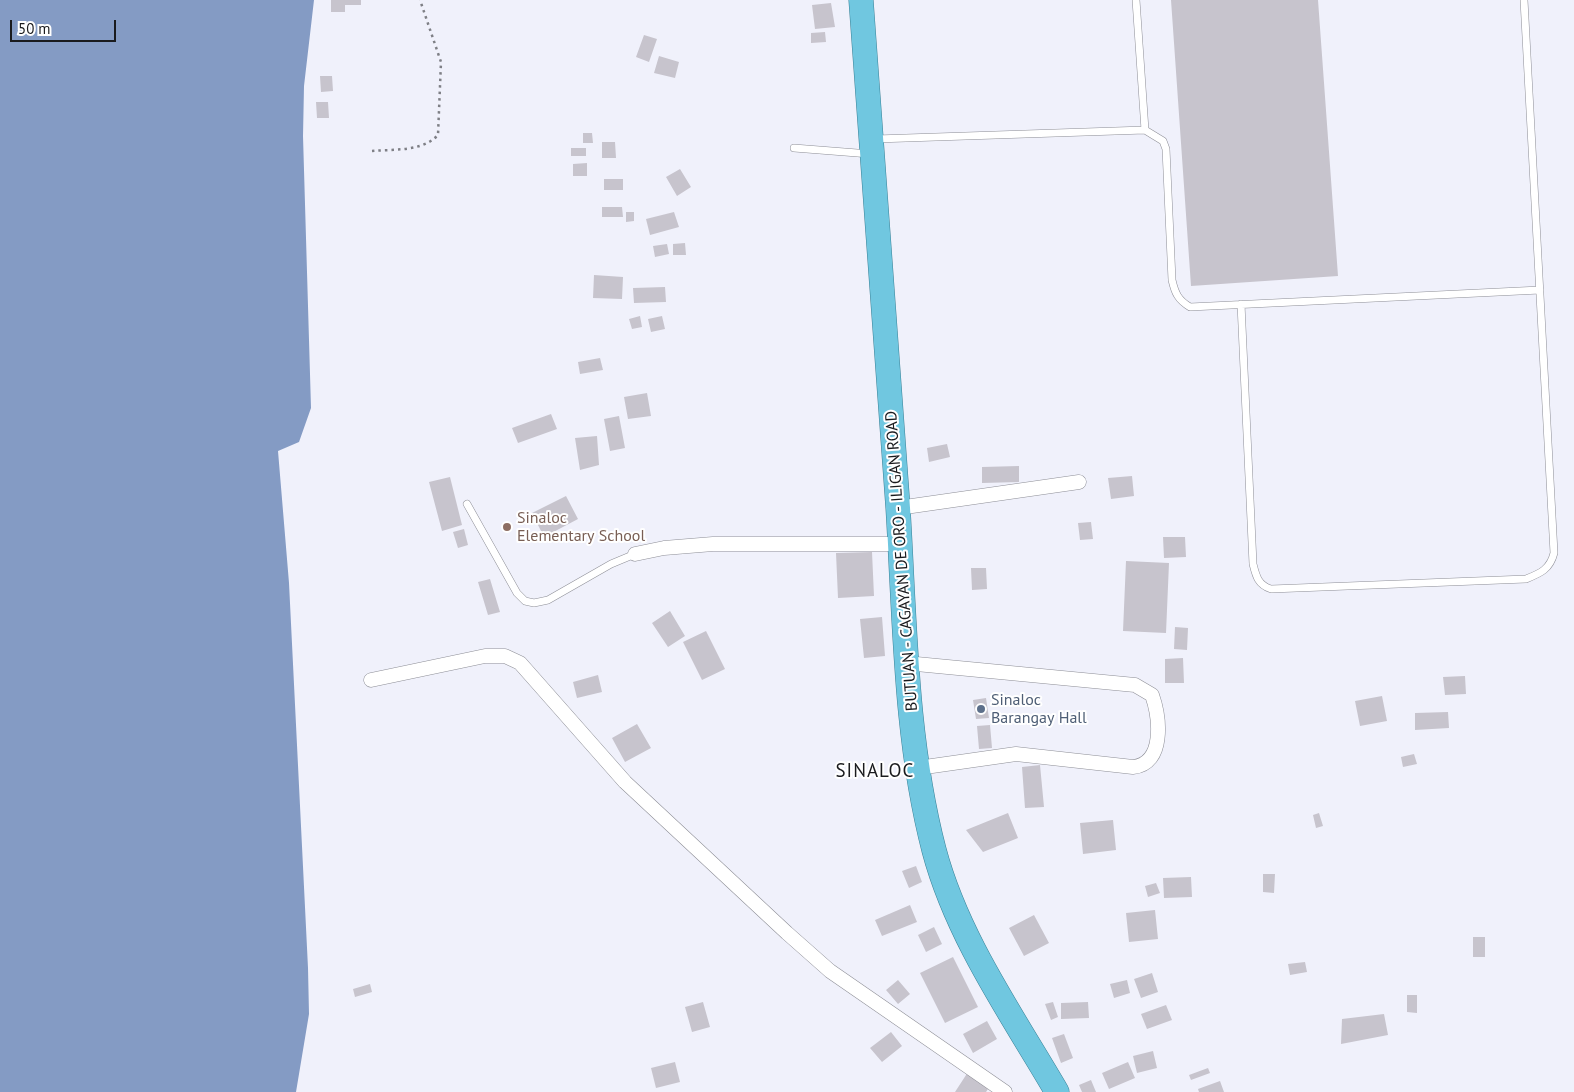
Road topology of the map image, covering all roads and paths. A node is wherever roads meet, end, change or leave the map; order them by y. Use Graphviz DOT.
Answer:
graph roads {
  1 [pos="420,0"];
  2 [pos="861,0"];
  3 [pos="1136,0"];
  4 [pos="1524,0"];
  5 [pos="1144,130"];
  6 [pos="872,146"];
  7 [pos="794,148"];
  8 [pos="372,151"];
  9 [pos="1540,290"];
  10 [pos="1241,304"];
  11 [pos="1079,482"];
  12 [pos="467,504"];
  13 [pos="898,508"];
  14 [pos="900,544"];
  15 [pos="635,554"];
  16 [pos="906,664"];
  17 [pos="371,680"];
  18 [pos="918,768"];
  19 [pos="1006,1092"];
  20 [pos="1057,1092"];
  1 -- 8 [label="path"];
  2 -- 6 [label="highway, BUTUAN - CAGAYAN DE ORO - ILIGAN ROAD"];
  3 -- 5 [label="lane"];
  4 -- 9 [label="lane"];
  5 -- 6 [label="lane"];
  5 -- 10 [label="lane"];
  6 -- 7 [label="lane"];
  6 -- 13 [label="highway, BUTUAN - CAGAYAN DE ORO - ILIGAN ROAD"];
  9 -- 10 [label="lane"];
  9 -- 10 [label="lane"];
  11 -- 13 [label="street"];
  12 -- 15 [label="lane"];
  13 -- 14 [label="highway, BUTUAN - CAGAYAN DE ORO - ILIGAN ROAD"];
  14 -- 15 [label="street"];
  14 -- 16 [label="highway, BUTUAN - CAGAYAN DE ORO - ILIGAN ROAD"];
  16 -- 18 [label="highway, BUTUAN - CAGAYAN DE ORO - ILIGAN ROAD"];
  16 -- 18 [label="street"];
  17 -- 19 [label="street"];
  18 -- 20 [label="highway, BUTUAN - CAGAYAN DE ORO - ILIGAN ROAD"];
}
